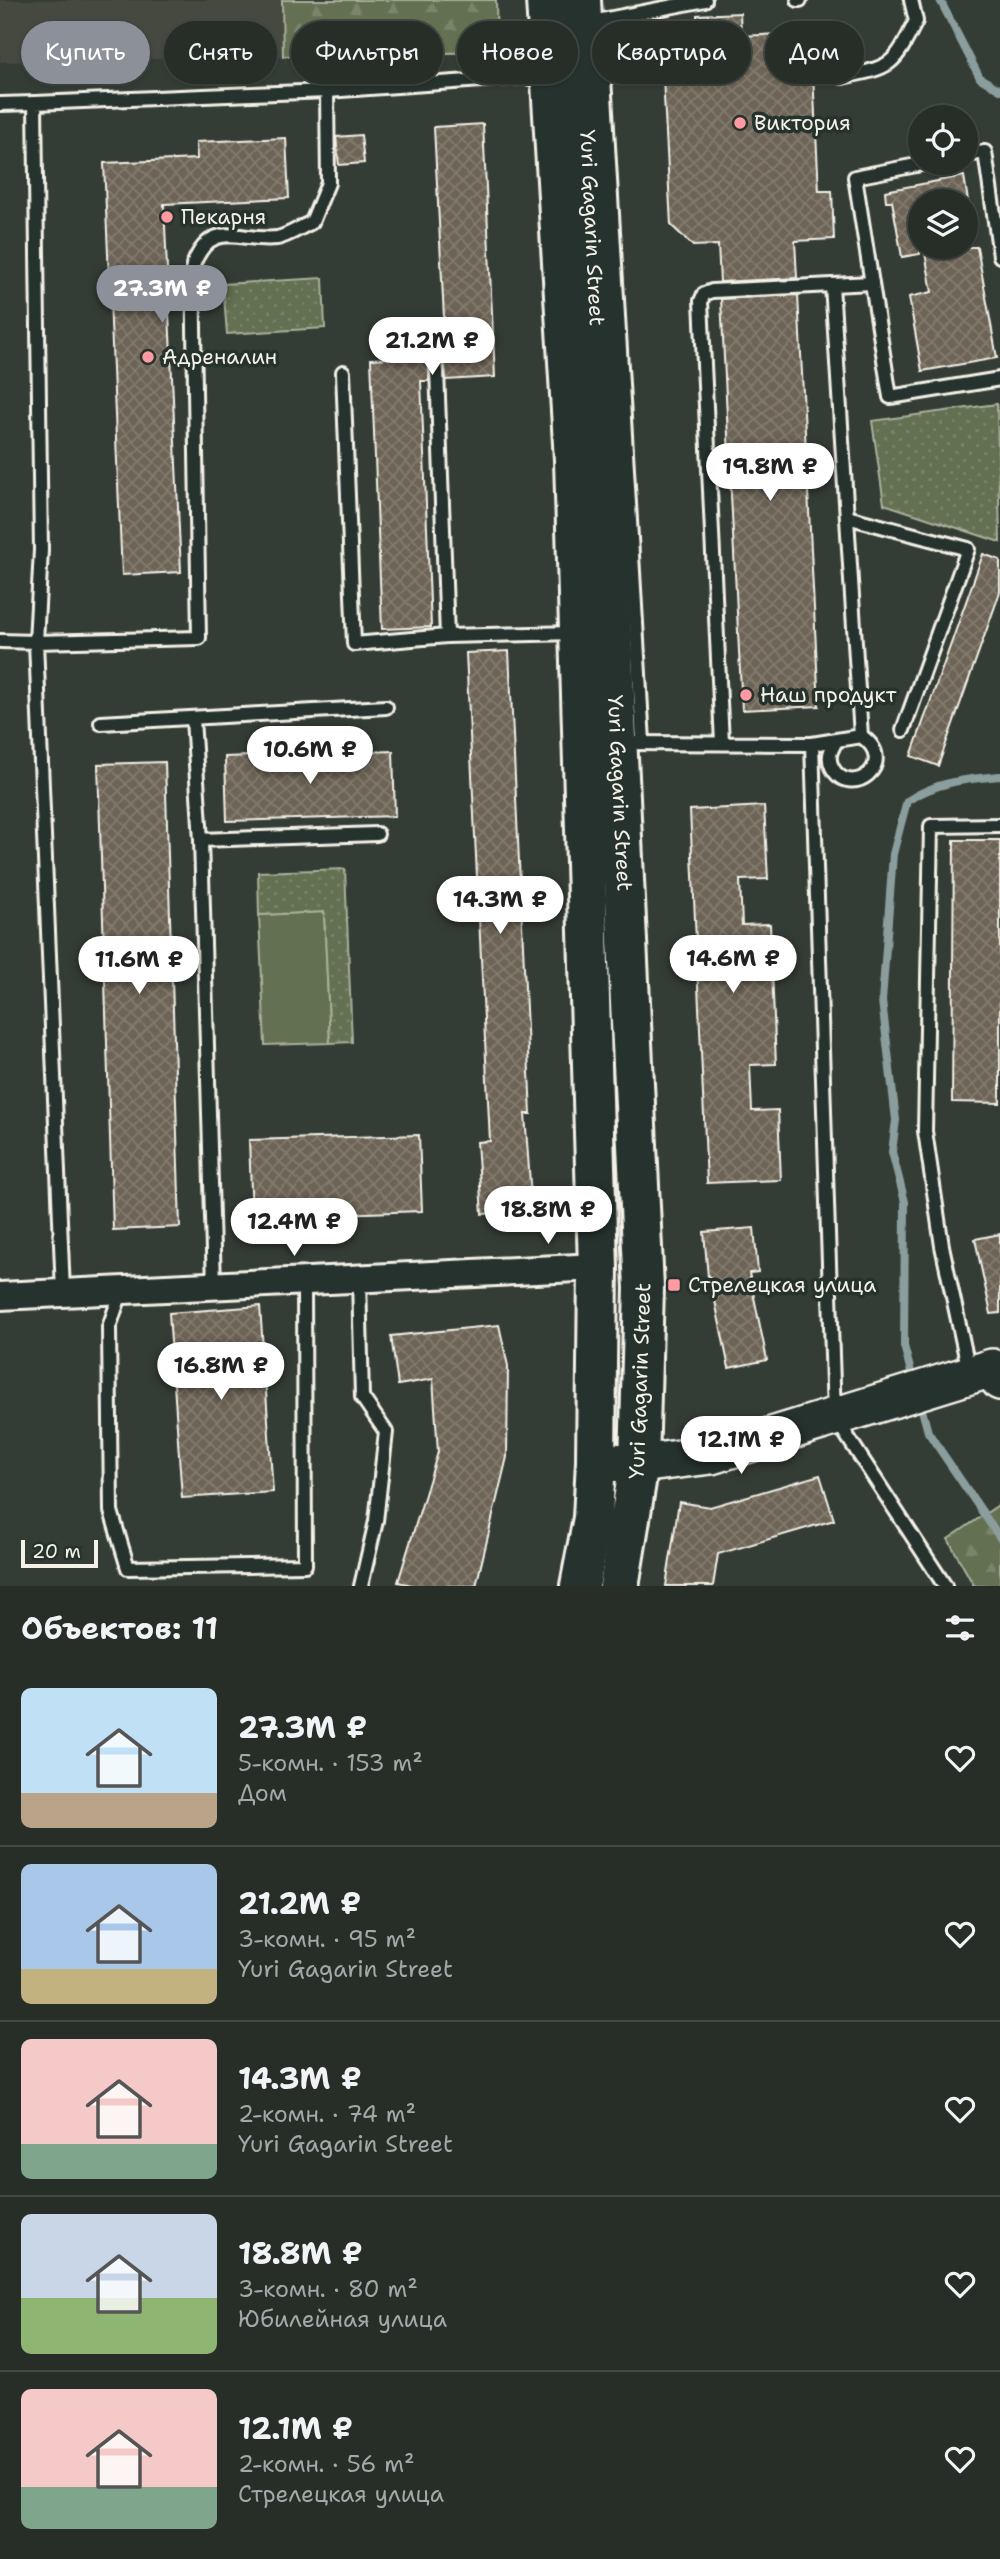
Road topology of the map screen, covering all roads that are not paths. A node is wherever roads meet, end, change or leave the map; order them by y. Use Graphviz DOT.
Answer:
graph roads {
  1 [pos="546,0"];
  2 [pos="705,0"];
  3 [pos="911,0"];
  4 [pos="588,15"];
  5 [pos="547,21"];
  6 [pos="864,72"];
  7 [pos="457,82"];
  8 [pos="549,84"];
  9 [pos="327,91"];
  10 [pos="35,103"];
  11 [pos="0,104"];
  12 [pos="978,153"];
  13 [pos="908,167"];
  14 [pos="1000,256"];
  15 [pos="872,283"];
  16 [pos="832,285"];
  17 [pos="437,370"];
  18 [pos="343,372"];
  19 [pos="1000,379"];
  20 [pos="847,517"];
  21 [pos="580,633"];
  22 [pos="447,636"];
  23 [pos="0,641"];
  24 [pos="36,642"];
  25 [pos="386,707"];
  26 [pos="193,719"];
  27 [pos="101,723"];
  28 [pos="903,730"];
  29 [pos="861,736"];
  30 [pos="836,741"];
  31 [pos="630,743"];
  32 [pos="722,743"];
  33 [pos="812,744"];
  34 [pos="1000,825"];
  35 [pos="377,834"];
  36 [pos="201,841"];
  37 [pos="598,1267"];
  38 [pos="359,1279"];
  39 [pos="304,1281"];
  40 [pos="214,1285"];
  41 [pos="122,1289"];
  42 [pos="62,1292"];
  43 [pos="0,1296"];
  44 [pos="980,1375"];
  45 [pos="834,1416"];
  46 [pos="596,1461"];
  47 [pos="639,1465"];
  48 [pos="362,1586"];
  49 [pos="580,1586"];
  50 [pos="619,1586"];
  51 [pos="946,1586"];
  1 -- 5 [label="main road, Yuri Gagarin Street"];
  2 -- 4 [label="lane"];
  3 -- 6 [label="lane"];
  4 -- 31 [label="main road, Yuri Gagarin Street"];
  7 -- 9 [label="lane"];
  8 -- 21 [label="main road, Yuri Gagarin Street"];
  9 -- 10 [label="lane"];
  9 -- 24 [label="lane"];
  10 -- 11 [label="lane"];
  10 -- 24 [label="lane"];
  12 -- 14 [label="lane"];
  13 -- 15 [label="lane"];
  15 -- 16 [label="lane"];
  15 -- 19 [label="lane"];
  16 -- 20 [label="lane"];
  16 -- 32 [label="lane"];
  17 -- 22 [label="lane"];
  18 -- 22 [label="lane"];
  20 -- 28 [label="lane"];
  20 -- 29 [label="lane"];
  21 -- 22 [label="lane"];
  21 -- 37 [label="main road, Yuri Gagarin Street"];
  23 -- 24 [label="lane"];
  24 -- 42 [label="lane"];
  25 -- 26 [label="lane"];
  26 -- 27 [label="lane"];
  26 -- 36 [label="lane"];
  29 -- 30 [label="lane"];
  29 -- 30 [label="lane"];
  30 -- 33 [label="lane"];
  31 -- 32 [label="lane"];
  31 -- 47 [label="main road, Yuri Gagarin Street"];
  32 -- 33 [label="lane"];
  33 -- 45 [label="lane"];
  34 -- 44 [label="lane"];
  35 -- 36 [label="lane"];
  36 -- 40 [label="lane"];
  37 -- 38 [label="street"];
  37 -- 46 [label="main road, Yuri Gagarin Street"];
  38 -- 39 [label="street"];
  38 -- 48 [label="lane"];
  39 -- 40 [label="street"];
  39 -- 41 [label="lane"];
  40 -- 41 [label="street"];
  41 -- 42 [label="street"];
  42 -- 43 [label="street"];
  44 -- 45 [label="street"];
  45 -- 47 [label="street"];
  45 -- 51 [label="lane"];
  46 -- 47 [label="street"];
  46 -- 49 [label="main road, Yuri Gagarin Street"];
  47 -- 50 [label="main road, Yuri Gagarin Street"];
}
